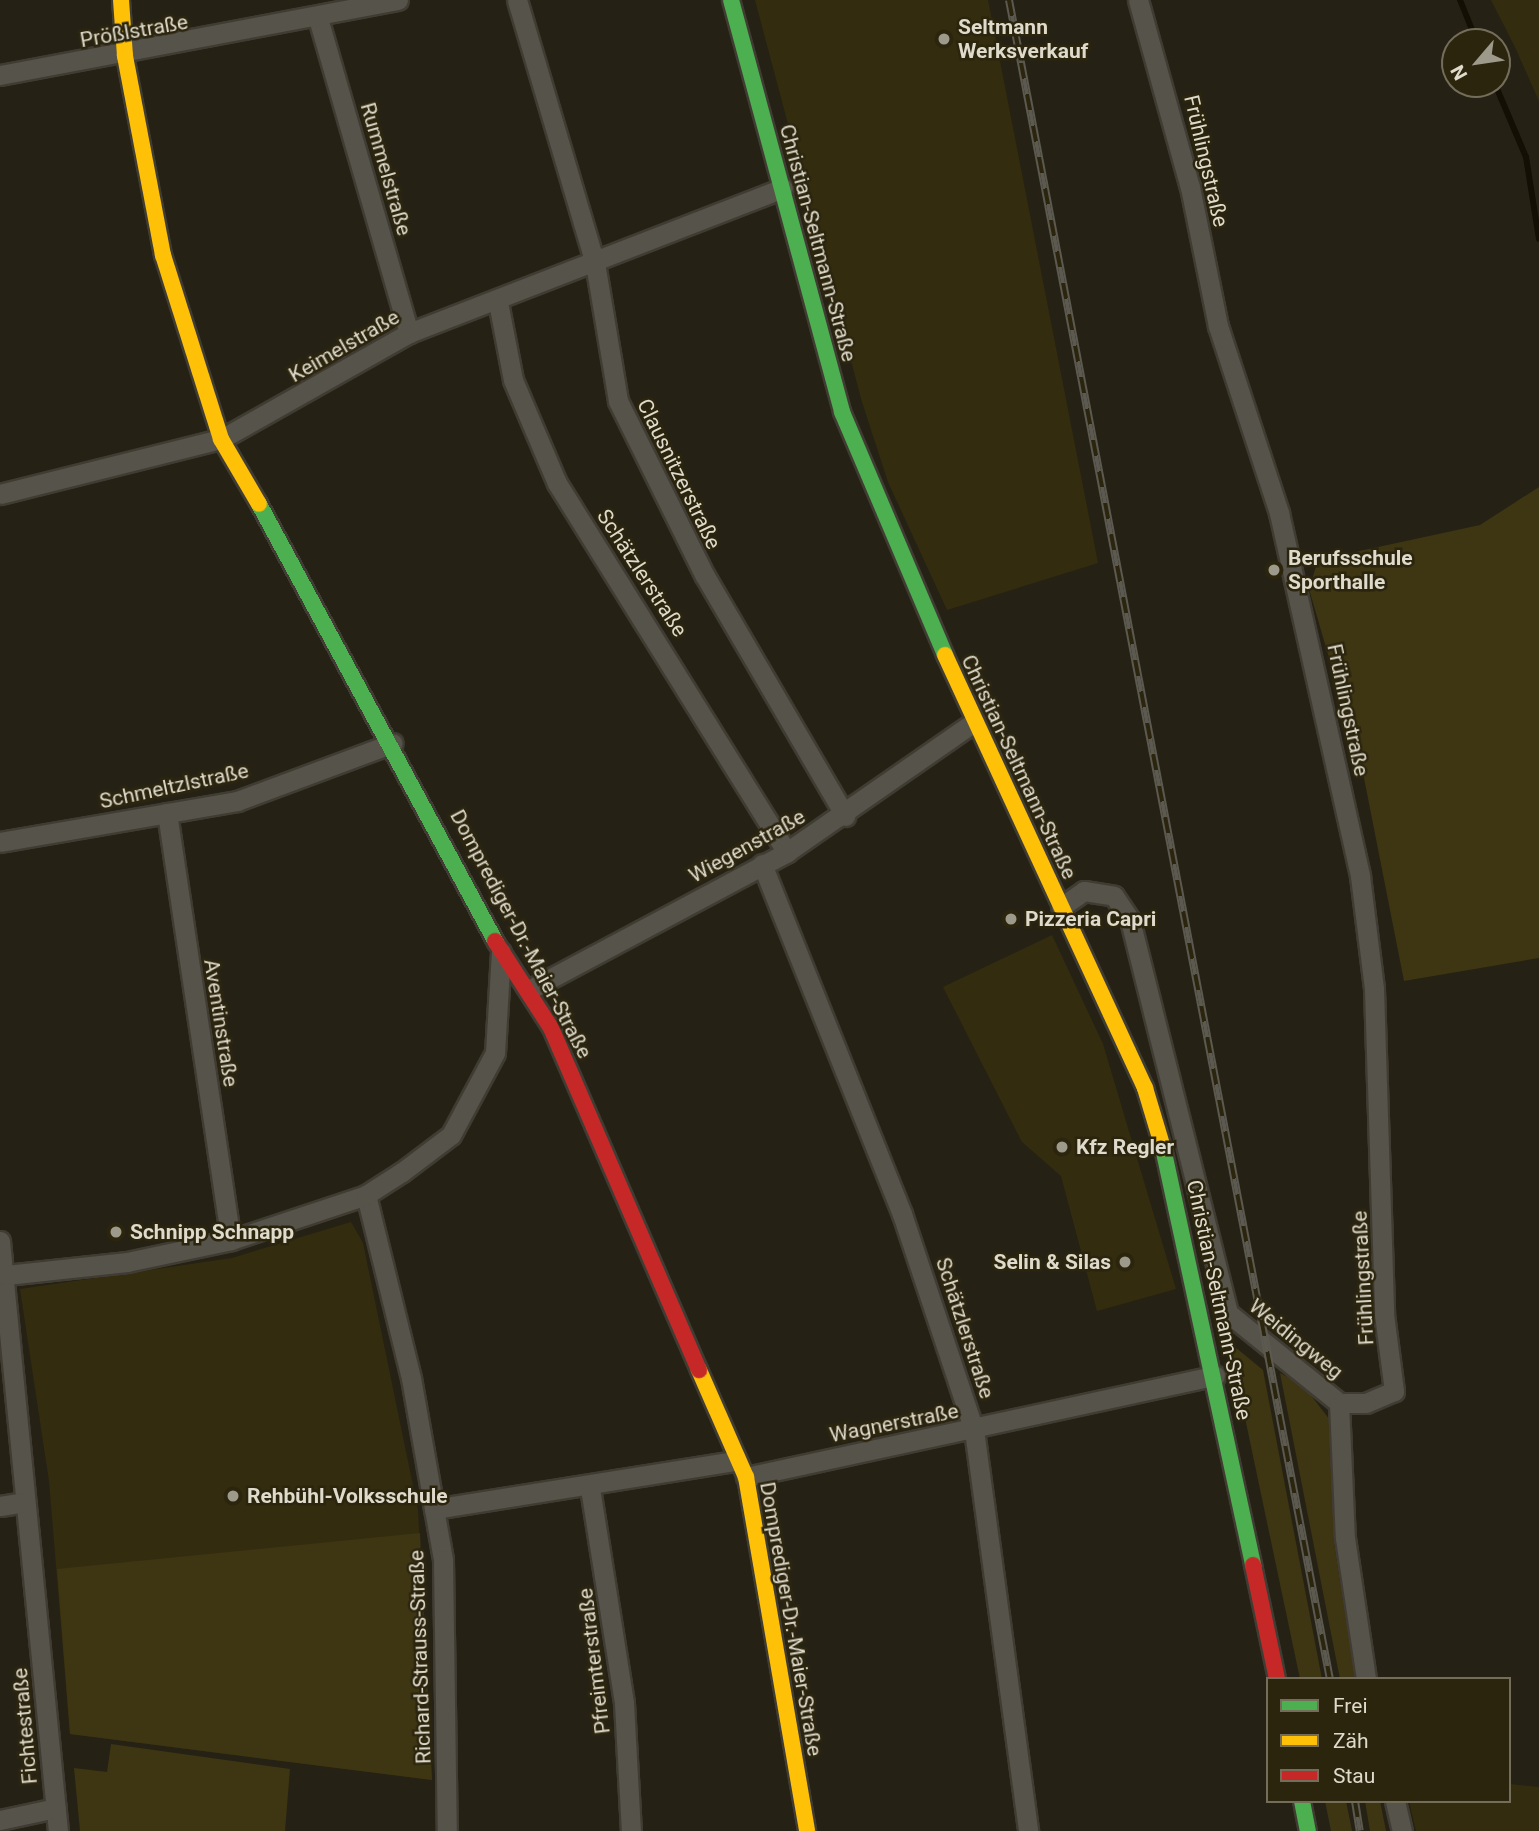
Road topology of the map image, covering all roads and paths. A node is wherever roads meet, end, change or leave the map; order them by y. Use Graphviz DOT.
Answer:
graph roads {
  1 [pos="121,0"];
  2 [pos="398,0"];
  3 [pos="517,0"];
  4 [pos="731,0"];
  5 [pos="1138,0"];
  6 [pos="318,18"];
  7 [pos="125,57"];
  8 [pos="0,75"];
  9 [pos="783,188"];
  10 [pos="595,263"];
  11 [pos="498,302"];
  12 [pos="409,333"];
  13 [pos="221,439"];
  14 [pos="0,494"];
  15 [pos="974,722"];
  16 [pos="393,743"];
  17 [pos="167,813"];
  18 [pos="845,816"];
  19 [pos="0,842"];
  20 [pos="787,852"];
  21 [pos="762,864"];
  22 [pos="1061,907"];
  23 [pos="501,952"];
  24 [pos="530,990"];
  25 [pos="366,1195"];
  26 [pos="231,1240"];
  27 [pos="0,1241"];
  28 [pos="6,1275"];
  29 [pos="1215,1376"];
  30 [pos="1339,1403"];
  31 [pos="974,1430"];
  32 [pos="740,1469"];
  33 [pos="590,1488"];
  34 [pos="24,1502"];
  35 [pos="0,1506"];
  36 [pos="434,1508"];
  37 [pos="1277,1677"];
  38 [pos="1366,1677"];
  39 [pos="1302,1803"];
  40 [pos="1395,1803"];
  41 [pos="56,1808"];
  42 [pos="0,1821"];
  43 [pos="58,1831"];
  44 [pos="447,1831"];
  45 [pos="631,1831"];
  46 [pos="807,1831"];
  47 [pos="1028,1831"];
  48 [pos="1308,1831"];
  49 [pos="1402,1831"];
  1 -- 7 [label="street, Domprediger-Dr.-Maier-Straße"];
  2 -- 6 [label="street, Prößlstraße"];
  3 -- 10 [label="street, Clausnitzerstraße"];
  4 -- 9 [label="street, Christian-Seltmann-Straße"];
  5 -- 30 [label="street, Frühlingstraße"];
  6 -- 7 [label="street, Prößlstraße"];
  6 -- 12 [label="street, Rummelstraße"];
  7 -- 8 [label="street, Prößlstraße"];
  7 -- 13 [label="street, Domprediger-Dr.-Maier-Straße"];
  9 -- 10 [label="street, Keimelstraße"];
  9 -- 15 [label="street, Christian-Seltmann-Straße"];
  10 -- 11 [label="street, Keimelstraße"];
  10 -- 18 [label="street, Clausnitzerstraße"];
  11 -- 12 [label="street, Keimelstraße"];
  11 -- 20 [label="street, Schätzlerstraße"];
  12 -- 13 [label="street, Keimelstraße"];
  13 -- 14 [label="street, Keimelstraße"];
  13 -- 16 [label="street, Domprediger-Dr.-Maier-Straße"];
  15 -- 18 [label="street, Wiegenstraße"];
  15 -- 22 [label="street, Christian-Seltmann-Straße"];
  16 -- 17 [label="street, Schmeltzlstraße"];
  16 -- 23 [label="street, Domprediger-Dr.-Maier-Straße"];
  17 -- 19 [label="street, Schmeltzlstraße"];
  17 -- 26 [label="street, Aventinstraße"];
  18 -- 20 [label="street, Wiegenstraße"];
  20 -- 21 [label="street, Wiegenstraße"];
  21 -- 24 [label="street, Wiegenstraße"];
  21 -- 31 [label="street, Schätzlerstraße"];
  22 -- 29 [label="street, Christian-Seltmann-Straße"];
  22 -- 30 [label="street, Weidingweg"];
  23 -- 24 [label="street, Domprediger-Dr.-Maier-Straße"];
  23 -- 25 [label="street"];
  24 -- 32 [label="street, Domprediger-Dr.-Maier-Straße"];
  25 -- 26 [label="street"];
  25 -- 36 [label="street, Richard-Strauss-Straße"];
  26 -- 28 [label="street"];
  27 -- 28 [label="street, Fichtestraße"];
  28 -- 34 [label="street, Fichtestraße"];
  29 -- 31 [label="street, Wagnerstraße"];
  29 -- 37 [label="street, Christian-Seltmann-Straße"];
  30 -- 38 [label="street, Weidingweg"];
  31 -- 32 [label="street, Wagnerstraße"];
  31 -- 47 [label="street, Schätzlerstraße"];
  32 -- 33 [label="street, Wagnerstraße"];
  32 -- 46 [label="street, Domprediger-Dr.-Maier-Straße"];
  33 -- 36 [label="street, Wagnerstraße"];
  33 -- 45 [label="street, Pfreimterstraße"];
  34 -- 35 [label="street"];
  34 -- 41 [label="street, Fichtestraße"];
  36 -- 44 [label="street, Richard-Strauss-Straße"];
  39 -- 48 [label="street"];
  40 -- 49 [label="street"];
  41 -- 42 [label="street"];
  41 -- 43 [label="street, Fichtestraße"];
}
